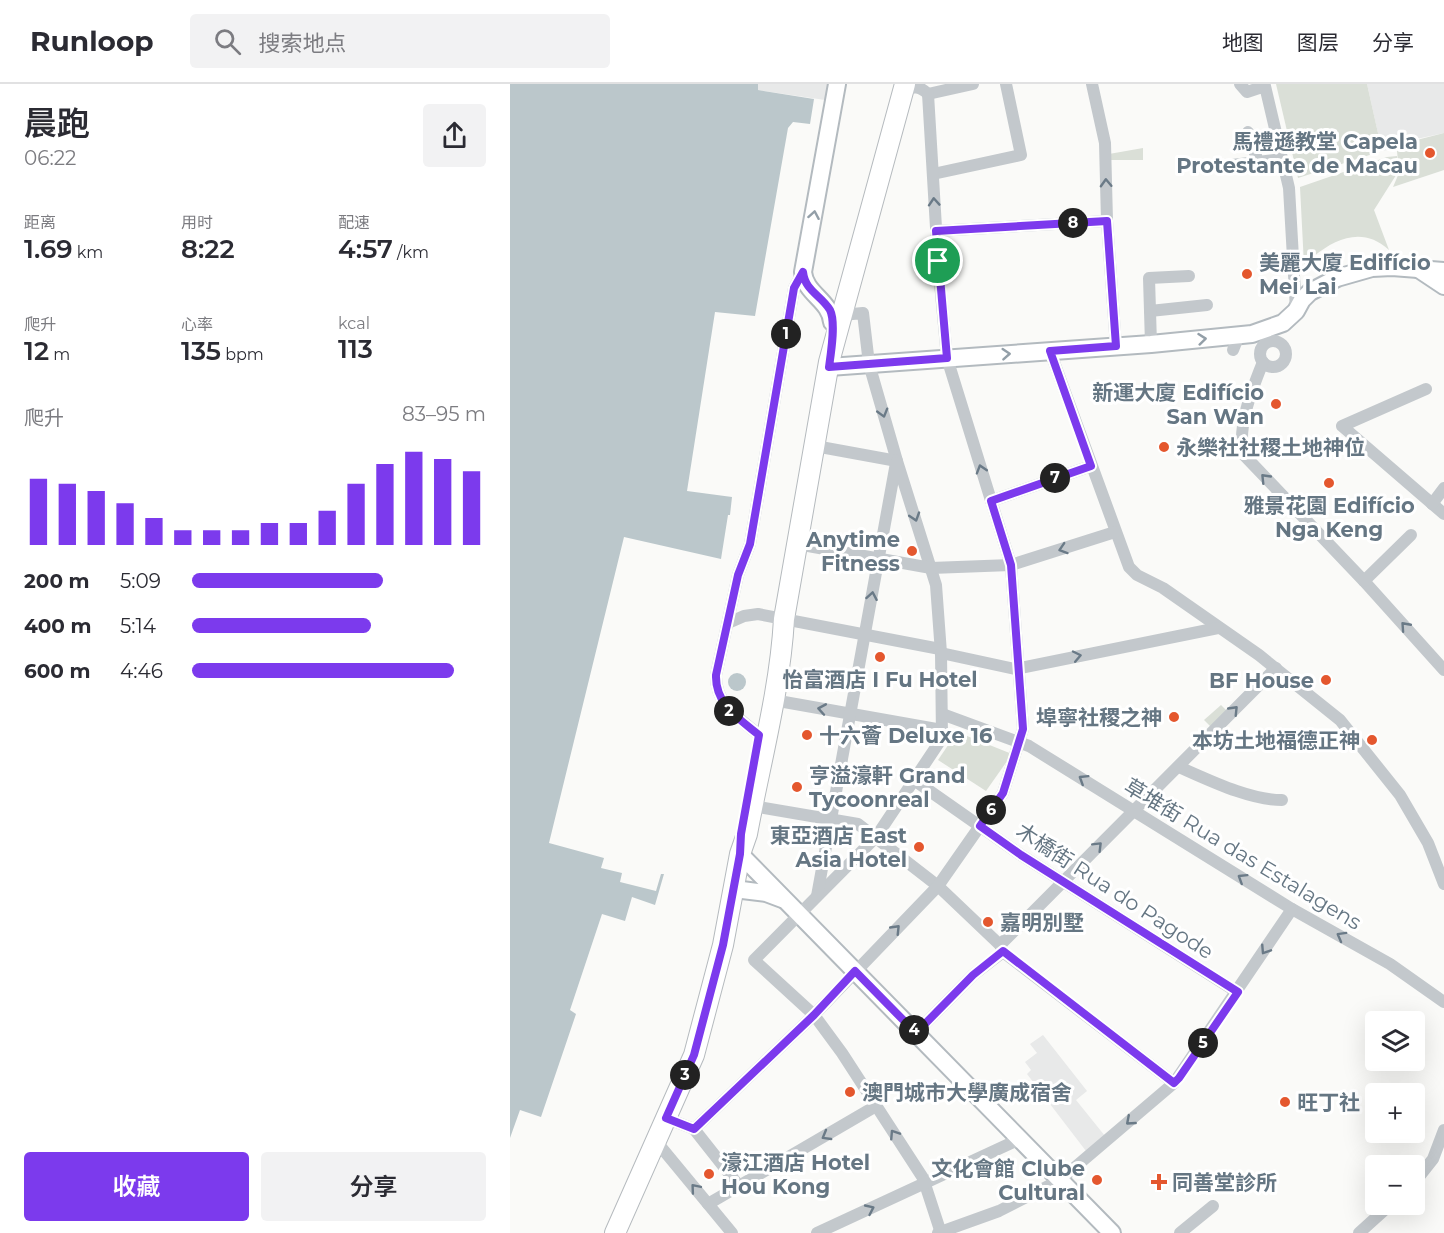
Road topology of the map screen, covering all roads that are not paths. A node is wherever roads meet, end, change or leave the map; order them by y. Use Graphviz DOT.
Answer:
graph roads {
  1 [pos="837,84"];
  2 [pos="973,84"];
  3 [pos="1006,84"];
  4 [pos="1092,84"];
  5 [pos="900,86"];
  6 [pos="1243,88"];
  7 [pos="928,94"];
  8 [pos="1248,132"];
  9 [pos="1282,159"];
  10 [pos="1258,162"];
  11 [pos="1232,165"];
  12 [pos="933,174"];
  13 [pos="1107,221"];
  14 [pos="936,231"];
  15 [pos="1419,269"];
  16 [pos="1444,271"];
  17 [pos="803,272"];
  18 [pos="1189,276"];
  19 [pos="851,282"];
  20 [pos="1444,286"];
  21 [pos="814,294"];
  22 [pos="834,297"];
  23 [pos="1207,305"];
  24 [pos="1150,311"];
  25 [pos="1293,314"];
  26 [pos="837,319"];
  27 [pos="1279,343"];
  28 [pos="1150,344"];
  29 [pos="1116,346"];
  30 [pos="1050,351"];
  31 [pos="947,358"];
  32 [pos="1263,362"];
  33 [pos="869,364"];
  34 [pos="829,365"];
  35 [pos="1426,389"];
  36 [pos="814,447"];
  37 [pos="897,461"];
  38 [pos="1091,466"];
  39 [pos="1444,488"];
  40 [pos="991,501"];
  41 [pos="1432,504"];
  42 [pos="1444,514"];
  43 [pos="1115,532"];
  44 [pos="1412,535"];
  45 [pos="797,544"];
  46 [pos="879,559"];
  47 [pos="1011,565"];
  48 [pos="931,568"];
  49 [pos="1364,580"];
  50 [pos="784,619"];
  51 [pos="728,624"];
  52 [pos="1218,628"];
  53 [pos="865,634"];
  54 [pos="940,651"];
  55 [pos="1019,668"];
  56 [pos="1276,668"];
  57 [pos="1444,670"];
  58 [pos="773,700"];
  59 [pos="850,714"];
  60 [pos="942,714"];
  61 [pos="942,730"];
  62 [pos="759,735"];
  63 [pos="1020,742"];
  64 [pos="1179,767"];
  65 [pos="914,780"];
  66 [pos="1282,800"];
  67 [pos="753,806"];
  68 [pos="1133,810"];
  69 [pos="831,819"];
  70 [pos="980,826"];
  71 [pos="876,837"];
  72 [pos="740,854"];
  73 [pos="1062,881"];
  74 [pos="1444,884"];
  75 [pos="938,886"];
  76 [pos="734,889"];
  77 [pos="817,896"];
  78 [pos="794,908"];
  79 [pos="1292,909"];
  80 [pos="1002,948"];
  81 [pos="855,971"];
  82 [pos="1238,992"];
  83 [pos="1444,1002"];
  84 [pos="814,1015"];
  85 [pos="916,1033"];
  86 [pos="1174,1083"];
  87 [pos="876,1106"];
  88 [pos="666,1118"];
  89 [pos="694,1129"];
  90 [pos="1444,1130"];
  91 [pos="1020,1139"];
  92 [pos="656,1141"];
  93 [pos="1425,1169"];
  94 [pos="1060,1180"];
  95 [pos="924,1184"];
  96 [pos="739,1186"];
  97 [pos="708,1204"];
  98 [pos="1213,1206"];
  99 [pos="1379,1215"];
  100 [pos="822,1232"];
  101 [pos="615,1233"];
  102 [pos="732,1233"];
  103 [pos="940,1233"];
  104 [pos="1112,1233"];
  105 [pos="1180,1233"];
  106 [pos="1359,1233"];
  17 -- 1 [label="street, one-way"];
  2 -- 7 [label="street"];
  3 -- 12 [label="street"];
  13 -- 4 [label="street, one-way"];
  5 -- 7 [label="street"];
  5 -- 19 [label="main road"];
  5 -- 22 [label="main road"];
  6 -- 9 [label="street"];
  7 -- 12 [label="street"];
  8 -- 10 [label="street"];
  9 -- 10 [label="street"];
  9 -- 25 [label="street"];
  10 -- 11 [label="street"];
  14 -- 12 [label="street, one-way"];
  13 -- 14 [label="street"];
  13 -- 29 [label="street"];
  14 -- 31 [label="street"];
  15 -- 16 [label="street"];
  15 -- 20 [label="street"];
  15 -- 25 [label="street"];
  17 -- 21 [label="street"];
  17 -- 51 [label="street"];
  18 -- 24 [label="street"];
  19 -- 22 [label="street"];
  19 -- 26 [label="main road"];
  21 -- 22 [label="street"];
  21 -- 26 [label="street"];
  22 -- 26 [label="main road"];
  23 -- 24 [label="street"];
  24 -- 28 [label="street"];
  25 -- 27 [label="street"];
  28 -- 25 [label="street, one-way"];
  26 -- 33 [label="street"];
  26 -- 34 [label="main road"];
  27 -- 32 [label="street"];
  27 -- 32 [label="street"];
  28 -- 29 [label="street"];
  29 -- 30 [label="street"];
  31 -- 30 [label="street, one-way"];
  30 -- 38 [label="street"];
  31 -- 33 [label="street"];
  40 -- 31 [label="street, one-way"];
  49 -- 32 [label="street, one-way"];
  33 -- 34 [label="street"];
  33 -- 37 [label="street, one-way"];
  34 -- 36 [label="main road"];
  35 -- 41 [label="street"];
  36 -- 37 [label="street"];
  36 -- 45 [label="main road"];
  37 -- 46 [label="street"];
  37 -- 48 [label="street, one-way"];
  38 -- 40 [label="street"];
  38 -- 43 [label="street"];
  39 -- 41 [label="street"];
  40 -- 47 [label="street"];
  41 -- 42 [label="street"];
  43 -- 47 [label="street, one-way"];
  43 -- 52 [label="street"];
  44 -- 49 [label="street"];
  45 -- 46 [label="street"];
  45 -- 50 [label="main road"];
  46 -- 48 [label="street"];
  53 -- 46 [label="street, one-way"];
  47 -- 48 [label="street"];
  47 -- 55 [label="street"];
  48 -- 54 [label="street"];
  57 -- 49 [label="street, one-way"];
  50 -- 51 [label="street"];
  50 -- 53 [label="street"];
  50 -- 58 [label="main road"];
  50 -- 62 [label="main road"];
  51 -- 62 [label="street"];
  55 -- 52 [label="street, one-way"];
  52 -- 56 [label="street"];
  53 -- 54 [label="street"];
  53 -- 59 [label="street"];
  54 -- 55 [label="street"];
  54 -- 60 [label="street"];
  55 -- 63 [label="street"];
  64 -- 56 [label="street, one-way"];
  56 -- 74 [label="street"];
  59 -- 58 [label="street, one-way"];
  58 -- 67 [label="main road"];
  59 -- 61 [label="street"];
  59 -- 69 [label="street"];
  60 -- 61 [label="street"];
  60 -- 63 [label="street, 草堆街 Rua das Estalagens"];
  61 -- 65 [label="street"];
  62 -- 72 [label="main road"];
  68 -- 63 [label="street, 草堆街 Rua das Estalagens, one-way"];
  63 -- 70 [label="street"];
  64 -- 66 [label="street"];
  64 -- 68 [label="street"];
  65 -- 70 [label="street, 木橋街 Rua do Pagode"];
  65 -- 71 [label="street"];
  67 -- 69 [label="street"];
  67 -- 72 [label="main road"];
  73 -- 68 [label="street, one-way"];
  79 -- 68 [label="street, 草堆街 Rua das Estalagens, one-way"];
  69 -- 71 [label="street"];
  69 -- 77 [label="street"];
  70 -- 73 [label="street, 木橋街 Rua do Pagode"];
  70 -- 75 [label="street"];
  71 -- 75 [label="street"];
  71 -- 77 [label="street"];
  72 -- 76 [label="main road"];
  72 -- 78 [label="street"];
  73 -- 80 [label="street"];
  73 -- 82 [label="street, 木橋街 Rua do Pagode"];
  75 -- 80 [label="street"];
  81 -- 75 [label="street, one-way"];
  76 -- 78 [label="street"];
  76 -- 88 [label="main road"];
  77 -- 78 [label="street"];
  78 -- 81 [label="street"];
  78 -- 84 [label="street"];
  79 -- 82 [label="street, one-way"];
  83 -- 79 [label="street, 草堆街 Rua das Estalagens, one-way"];
  80 -- 85 [label="street"];
  80 -- 86 [label="street"];
  81 -- 84 [label="street"];
  81 -- 85 [label="street"];
  82 -- 86 [label="street"];
  84 -- 87 [label="street"];
  84 -- 89 [label="street"];
  85 -- 91 [label="street"];
  86 -- 94 [label="street, one-way"];
  95 -- 87 [label="street, one-way"];
  87 -- 96 [label="street, one-way"];
  88 -- 89 [label="street"];
  88 -- 92 [label="main road"];
  89 -- 96 [label="street"];
  90 -- 93 [label="street"];
  91 -- 94 [label="street"];
  91 -- 95 [label="street"];
  97 -- 92 [label="street, one-way"];
  92 -- 101 [label="main road"];
  94 -- 103 [label="street"];
  94 -- 104 [label="street"];
  100 -- 95 [label="street, one-way"];
  95 -- 103 [label="street"];
  96 -- 97 [label="street"];
  97 -- 102 [label="street"];
  98 -- 105 [label="street"];
  99 -- 106 [label="street"];
}
